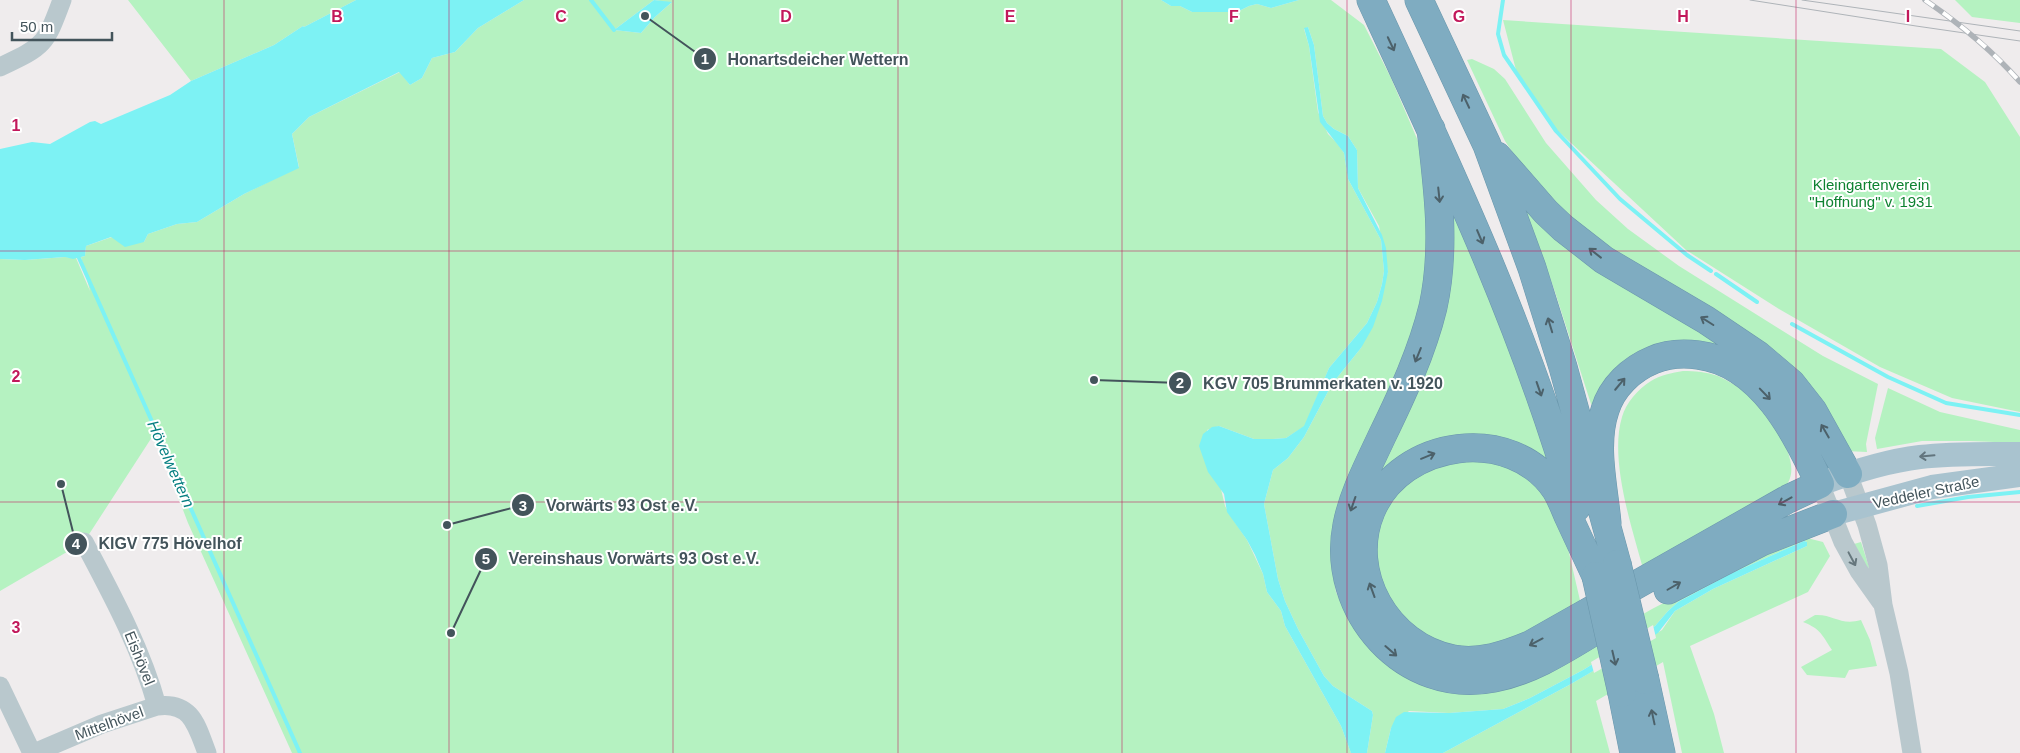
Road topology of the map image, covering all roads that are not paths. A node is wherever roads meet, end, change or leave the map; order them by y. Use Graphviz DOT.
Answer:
graph roads {
  1 [pos="62,0"];
  2 [pos="1371,0"];
  3 [pos="1419,0"];
  4 [pos="0,67"];
  5 [pos="1431,129"];
  6 [pos="1487,145"];
  7 [pos="2020,454"];
  8 [pos="1848,474"];
  9 [pos="2020,475"];
  10 [pos="1820,484"];
  11 [pos="1861,506"];
  12 [pos="1833,514"];
  13 [pos="1607,523"];
  14 [pos="84,542"];
  15 [pos="1606,570"];
  16 [pos="1883,605"];
  17 [pos="0,686"];
  18 [pos="1634,686"];
  19 [pos="157,706"];
  20 [pos="33,753"];
  21 [pos="207,753"];
  22 [pos="1634,753"];
  23 [pos="1661,753"];
  24 [pos="1912,753"];
  1 -- 4 [label="street"];
  2 -- 5 [label="highway, one-way"];
  6 -- 3 [label="highway, one-way"];
  5 -- 12 [label="highway, one-way"];
  5 -- 15 [label="highway, one-way"];
  8 -- 6 [label="highway, one-way"];
  13 -- 6 [label="highway, one-way"];
  7 -- 8 [label="main road, Veddeler Straße, one-way"];
  8 -- 10 [label="main road, Veddeler Straße"];
  8 -- 11 [label="street"];
  9 -- 11 [label="main road, Veddeler Straße"];
  10 -- 12 [label="street"];
  13 -- 10 [label="highway, one-way"];
  10 -- 15 [label="highway, one-way"];
  11 -- 12 [label="main road, Veddeler Straße"];
  11 -- 16 [label="street"];
  12 -- 16 [label="street, one-way"];
  13 -- 15 [label="highway"];
  14 -- 19 [label="street, Eishövel"];
  15 -- 18 [label="highway, bridge"];
  16 -- 24 [label="street"];
  17 -- 20 [label="street"];
  18 -- 22 [label="highway"];
  23 -- 18 [label="highway, one-way"];
  19 -- 20 [label="street, Mittelhövel"];
  19 -- 21 [label="street, Eishövel"];
}
